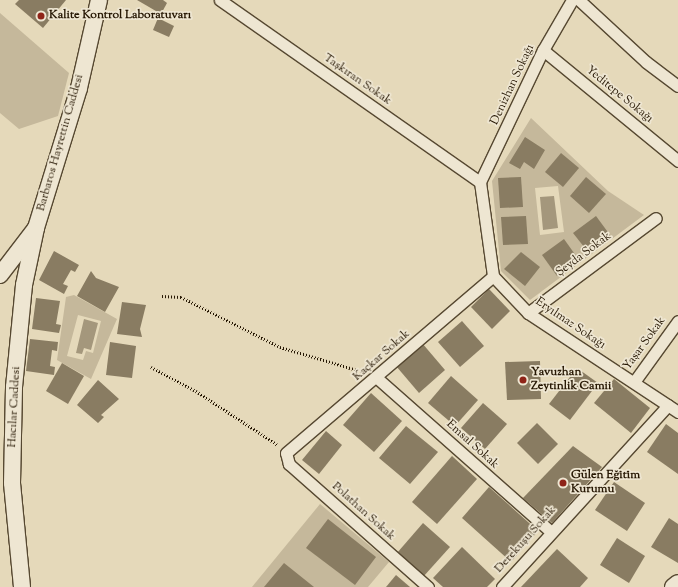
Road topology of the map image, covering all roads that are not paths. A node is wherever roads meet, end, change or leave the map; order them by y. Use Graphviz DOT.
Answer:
graph roads {
  1 [pos="98,0"];
  2 [pos="220,0"];
  3 [pos="572,0"];
  4 [pos="579,0"];
  5 [pos="543,50"];
  6 [pos="678,86"];
  7 [pos="678,161"];
  8 [pos="480,182"];
  9 [pos="656,218"];
  10 [pos="36,228"];
  11 [pos="0,275"];
  12 [pos="493,276"];
  13 [pos="528,313"];
  14 [pos="678,321"];
  15 [pos="674,337"];
  16 [pos="377,378"];
  17 [pos="634,382"];
  18 [pos="668,404"];
  19 [pos="678,412"];
  20 [pos="286,453"];
  21 [pos="551,532"];
  22 [pos="678,582"];
  23 [pos="22,587"];
  24 [pos="428,587"];
  25 [pos="502,587"];
  26 [pos="673,587"];
  1 -- 10 [label="street, Barbaros Hayrettin Caddesi"];
  2 -- 8 [label="street, Taşkıran Sokak"];
  3 -- 5 [label="street, Denizhan Sokağı"];
  4 -- 6 [label="street"];
  5 -- 7 [label="street, Yeditepe Sokağı"];
  5 -- 8 [label="street, Denizhan Sokağı"];
  8 -- 12 [label="street"];
  9 -- 13 [label="street, Şeyda Sokak"];
  10 -- 11 [label="street, Barbaros Hayrettin Caddesi"];
  10 -- 23 [label="street, Hacılar Caddesi"];
  12 -- 13 [label="street, Eryılmaz Sokağı"];
  12 -- 16 [label="street, Kaçkar Sokak"];
  13 -- 17 [label="street, Eryılmaz Sokağı"];
  14 -- 15 [label="street, Yaşar Sokak"];
  15 -- 17 [label="street, Yaşar Sokak"];
  16 -- 20 [label="street, Kaçkar Sokak"];
  16 -- 21 [label="street, Emsal Sokak"];
  17 -- 18 [label="street, Eryılmaz Sokağı"];
  18 -- 19 [label="street, Eryılmaz Sokağı"];
  18 -- 21 [label="street, Derekuşu Sokak"];
  20 -- 24 [label="street, Polathan Sokak"];
  21 -- 25 [label="street, Derekuşu Sokak"];
  22 -- 26 [label="street"];
}
